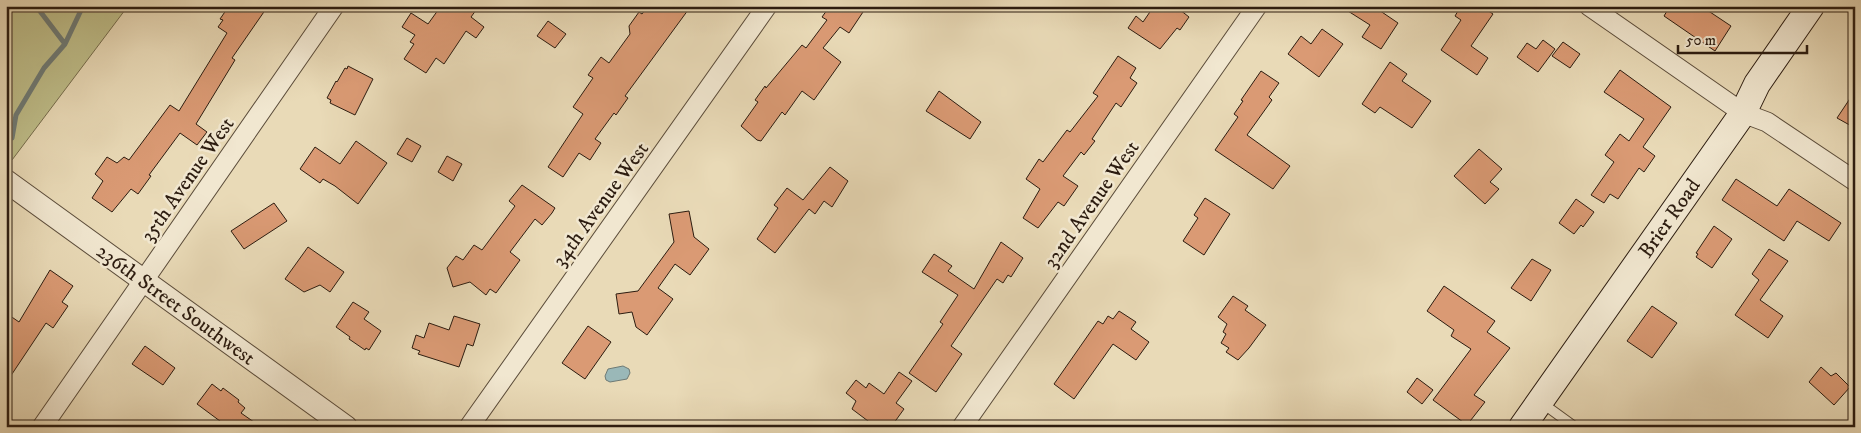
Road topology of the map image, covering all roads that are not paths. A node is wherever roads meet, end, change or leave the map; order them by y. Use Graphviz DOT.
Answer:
graph roads {
  1 [pos="334,6"];
  2 [pos="767,6"];
  3 [pos="1257,6"];
  4 [pos="1588,6"];
  5 [pos="1811,6"];
  6 [pos="1743,113"];
  7 [pos="6,181"];
  8 [pos="1855,181"];
  9 [pos="144,280"];
  10 [pos="1540,402"];
  11 [pos="42,427"];
  12 [pos="346,427"];
  13 [pos="468,427"];
  14 [pos="962,427"];
  15 [pos="1522,427"];
  16 [pos="1575,427"];
  1 -- 9 [label="street, 35th Avenue West"];
  2 -- 13 [label="street, 34th Avenue West"];
  3 -- 14 [label="street, 32nd Avenue West"];
  4 -- 6 [label="street"];
  5 -- 6 [label="main road, Brier Road"];
  6 -- 8 [label="street"];
  6 -- 10 [label="main road, Brier Road"];
  7 -- 9 [label="street, 236th Street Southwest"];
  9 -- 11 [label="street, 35th Avenue West"];
  9 -- 12 [label="street, 236th Street Southwest"];
  10 -- 15 [label="main road, Brier Road"];
  10 -- 16 [label="lane"];
}
